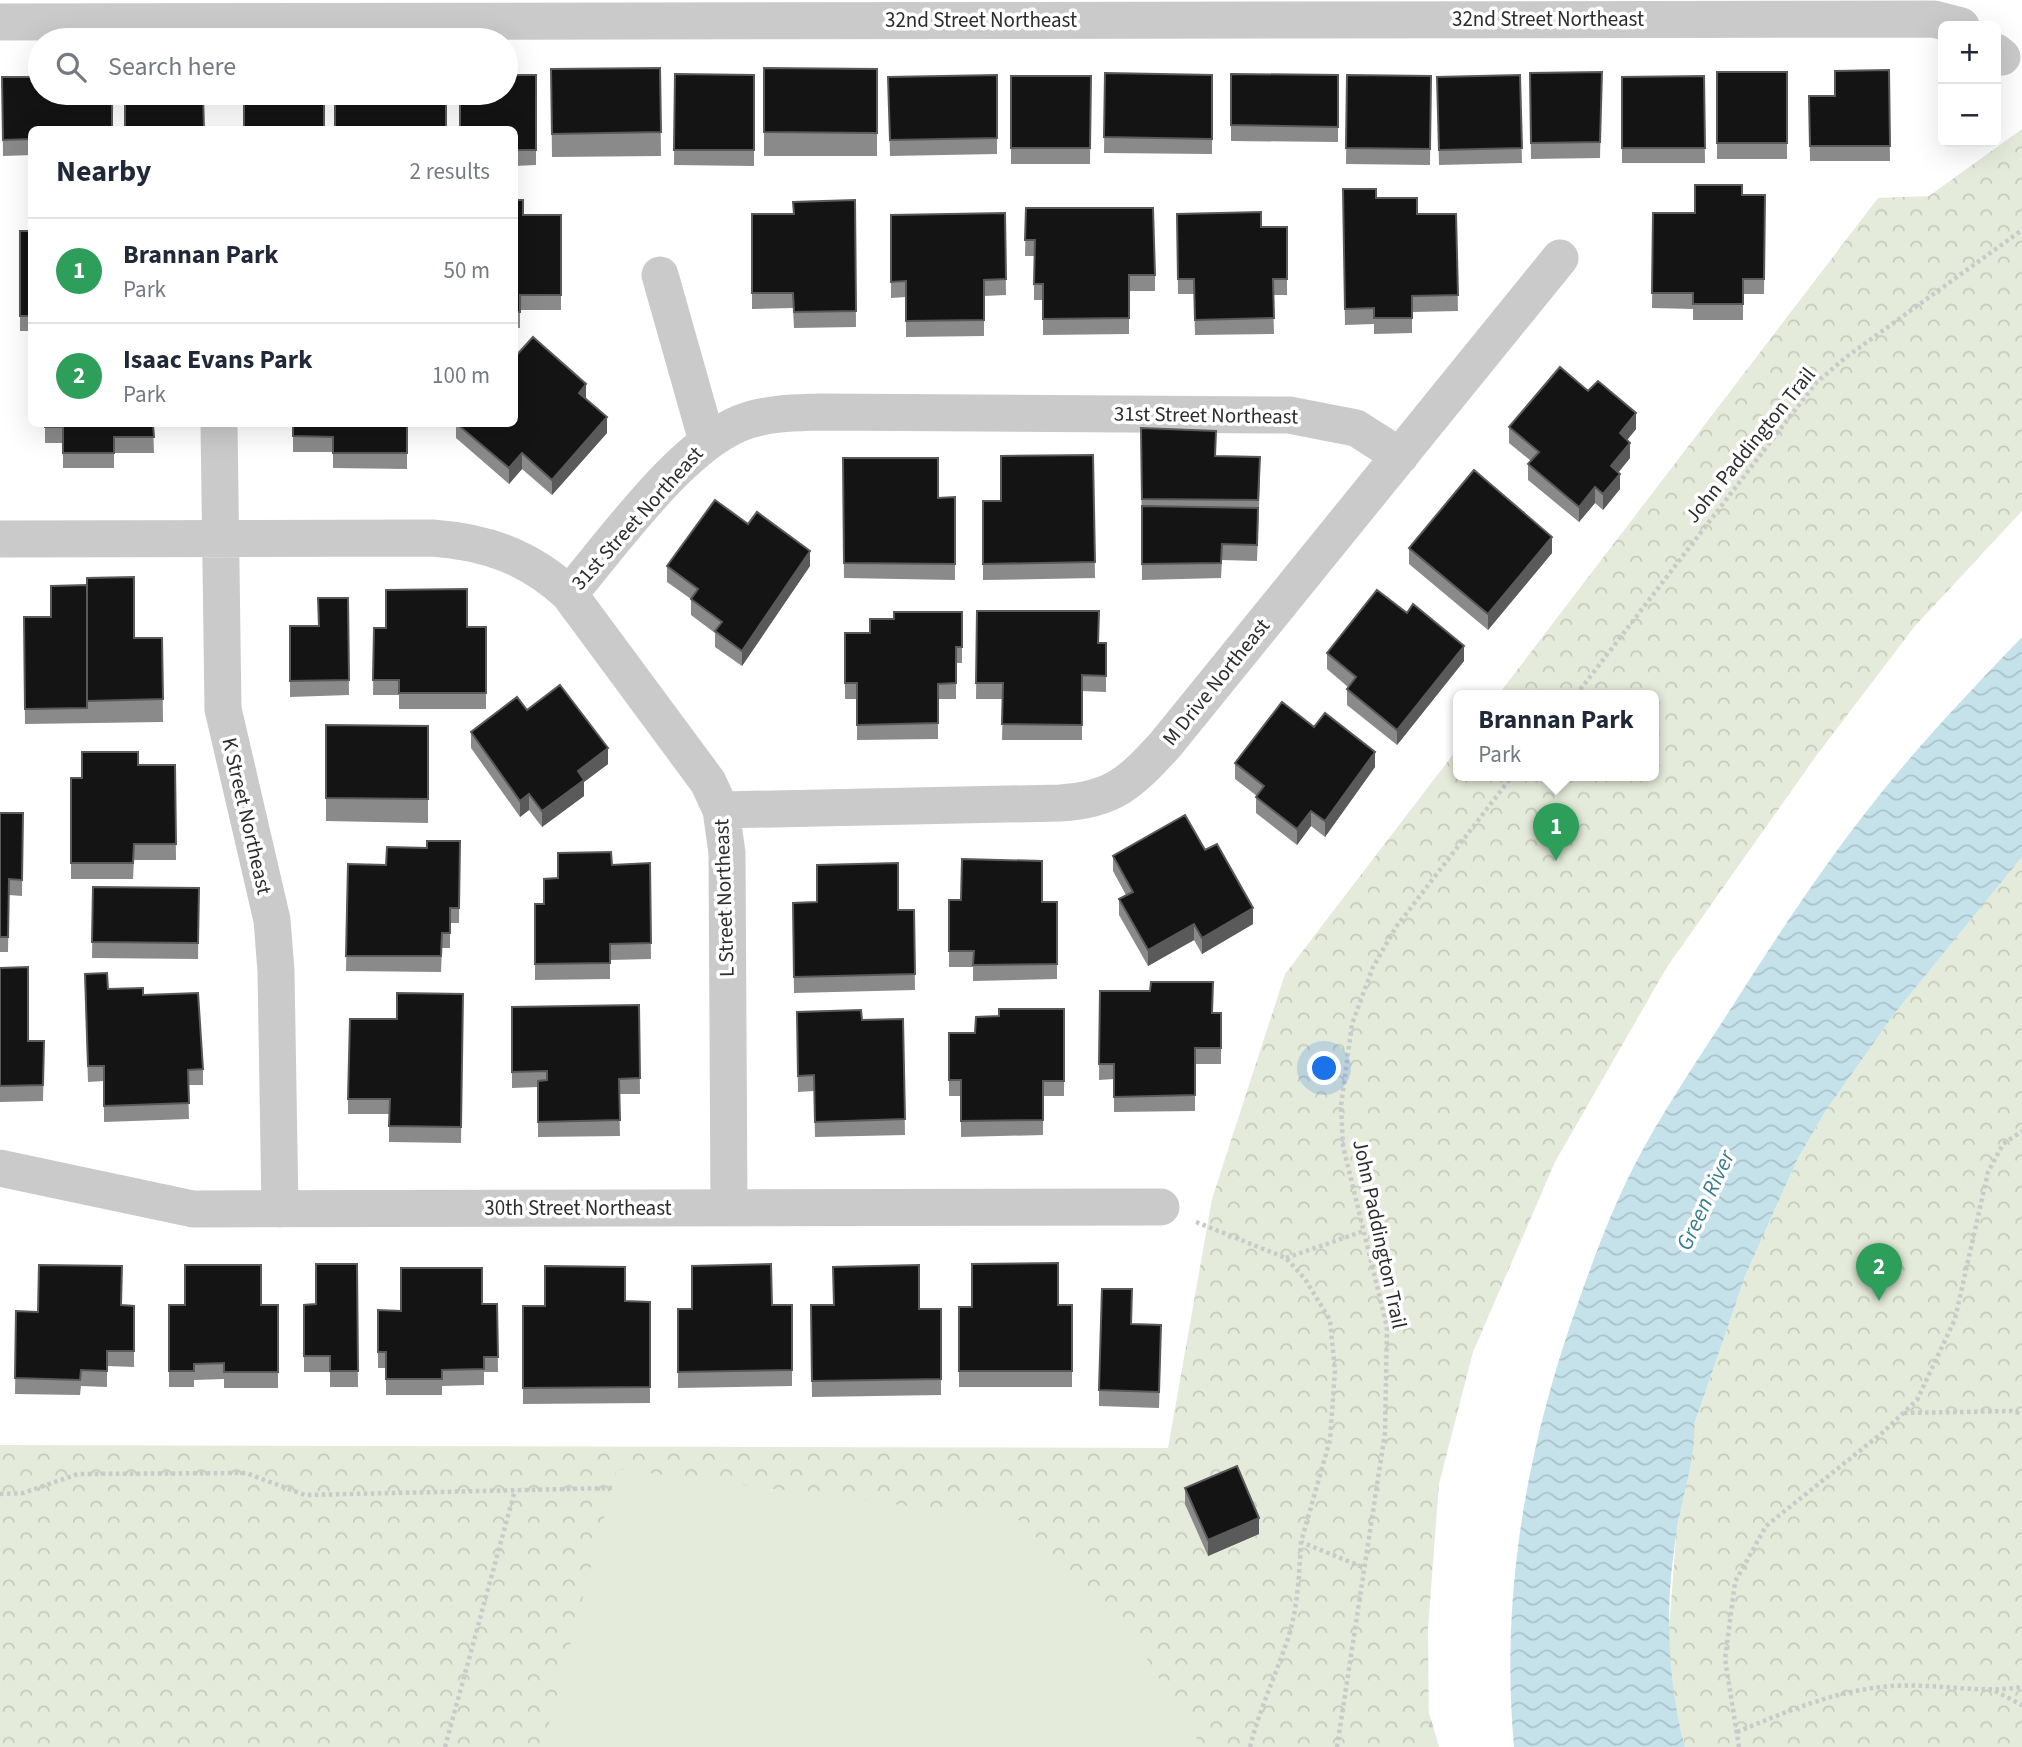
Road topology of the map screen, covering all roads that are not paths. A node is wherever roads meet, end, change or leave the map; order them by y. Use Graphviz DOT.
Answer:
graph roads {
  1 [pos="1091,10"];
  2 [pos="1942,21"];
  3 [pos="0,22"];
  4 [pos="1560,258"];
  5 [pos="660,275"];
  6 [pos="219,427"];
  7 [pos="707,441"];
  8 [pos="1400,456"];
  9 [pos="0,539"];
  10 [pos="220,539"];
  11 [pos="569,594"];
  12 [pos="721,810"];
  13 [pos="0,1168"];
  14 [pos="1161,1207"];
  15 [pos="729,1208"];
  16 [pos="280,1209"];
  1 -- 2 [label="street, 32nd Street Northeast"];
  1 -- 3 [label="street, 32nd Street Northeast"];
  4 -- 8 [label="street, M Drive Northeast"];
  5 -- 7 [label="street"];
  6 -- 10 [label="street, K Street Northeast"];
  7 -- 8 [label="street, 31st Street Northeast"];
  7 -- 11 [label="street, 31st Street Northeast"];
  8 -- 12 [label="street, M Drive Northeast"];
  9 -- 10 [label="street, 31st Street Northeast"];
  10 -- 11 [label="street, 31st Street Northeast"];
  10 -- 16 [label="street, K Street Northeast"];
  11 -- 12 [label="street, L Street Northeast"];
  12 -- 15 [label="street, L Street Northeast"];
  13 -- 16 [label="street, 30th Street Northeast"];
  14 -- 15 [label="street, 30th Street Northeast"];
  15 -- 16 [label="street, 30th Street Northeast"];
}
